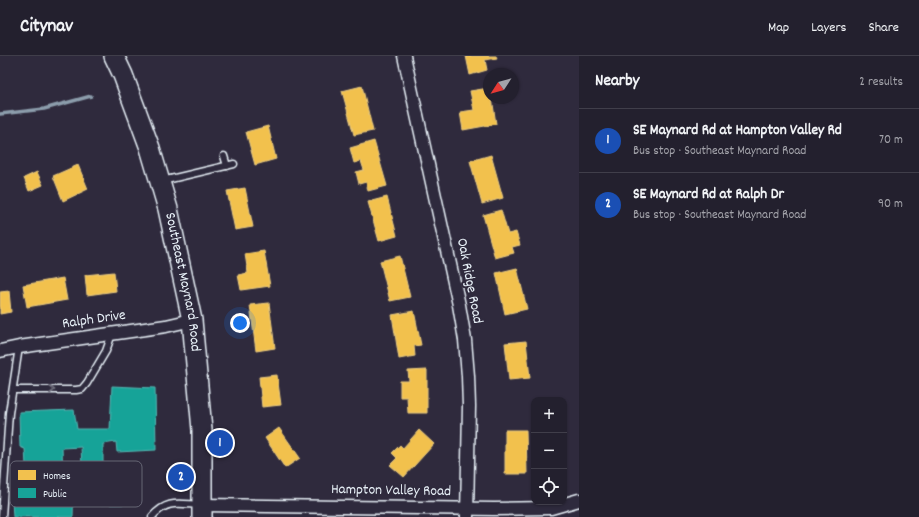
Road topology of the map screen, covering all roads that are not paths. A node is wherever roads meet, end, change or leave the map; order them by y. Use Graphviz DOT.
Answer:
graph roads {
  1 [pos="114,56"];
  2 [pos="404,56"];
  3 [pos="224,156"];
  4 [pos="160,182"];
  5 [pos="192,320"];
  6 [pos="112,333"];
  7 [pos="19,347"];
  8 [pos="0,351"];
  9 [pos="13,390"];
  10 [pos="579,500"];
  11 [pos="202,511"];
  12 [pos="467,512"];
  13 [pos="2,517"];
  14 [pos="152,517"];
  1 -- 4 [label="main road, Southeast Maynard Road"];
  2 -- 12 [label="street, Oak Ridge Road"];
  3 -- 4 [label="lane"];
  4 -- 5 [label="main road, Southeast Maynard Road"];
  5 -- 6 [label="street, Ralph Drive"];
  5 -- 11 [label="main road, Southeast Maynard Road"];
  6 -- 7 [label="street, Ralph Drive"];
  9 -- 6 [label="lane, one-way"];
  7 -- 8 [label="street, Ralph Drive"];
  7 -- 9 [label="lane"];
  9 -- 13 [label="lane"];
  10 -- 12 [label="street, Hampton Valley Road"];
  11 -- 12 [label="street, Hampton Valley Road"];
  11 -- 14 [label="lane"];
}
